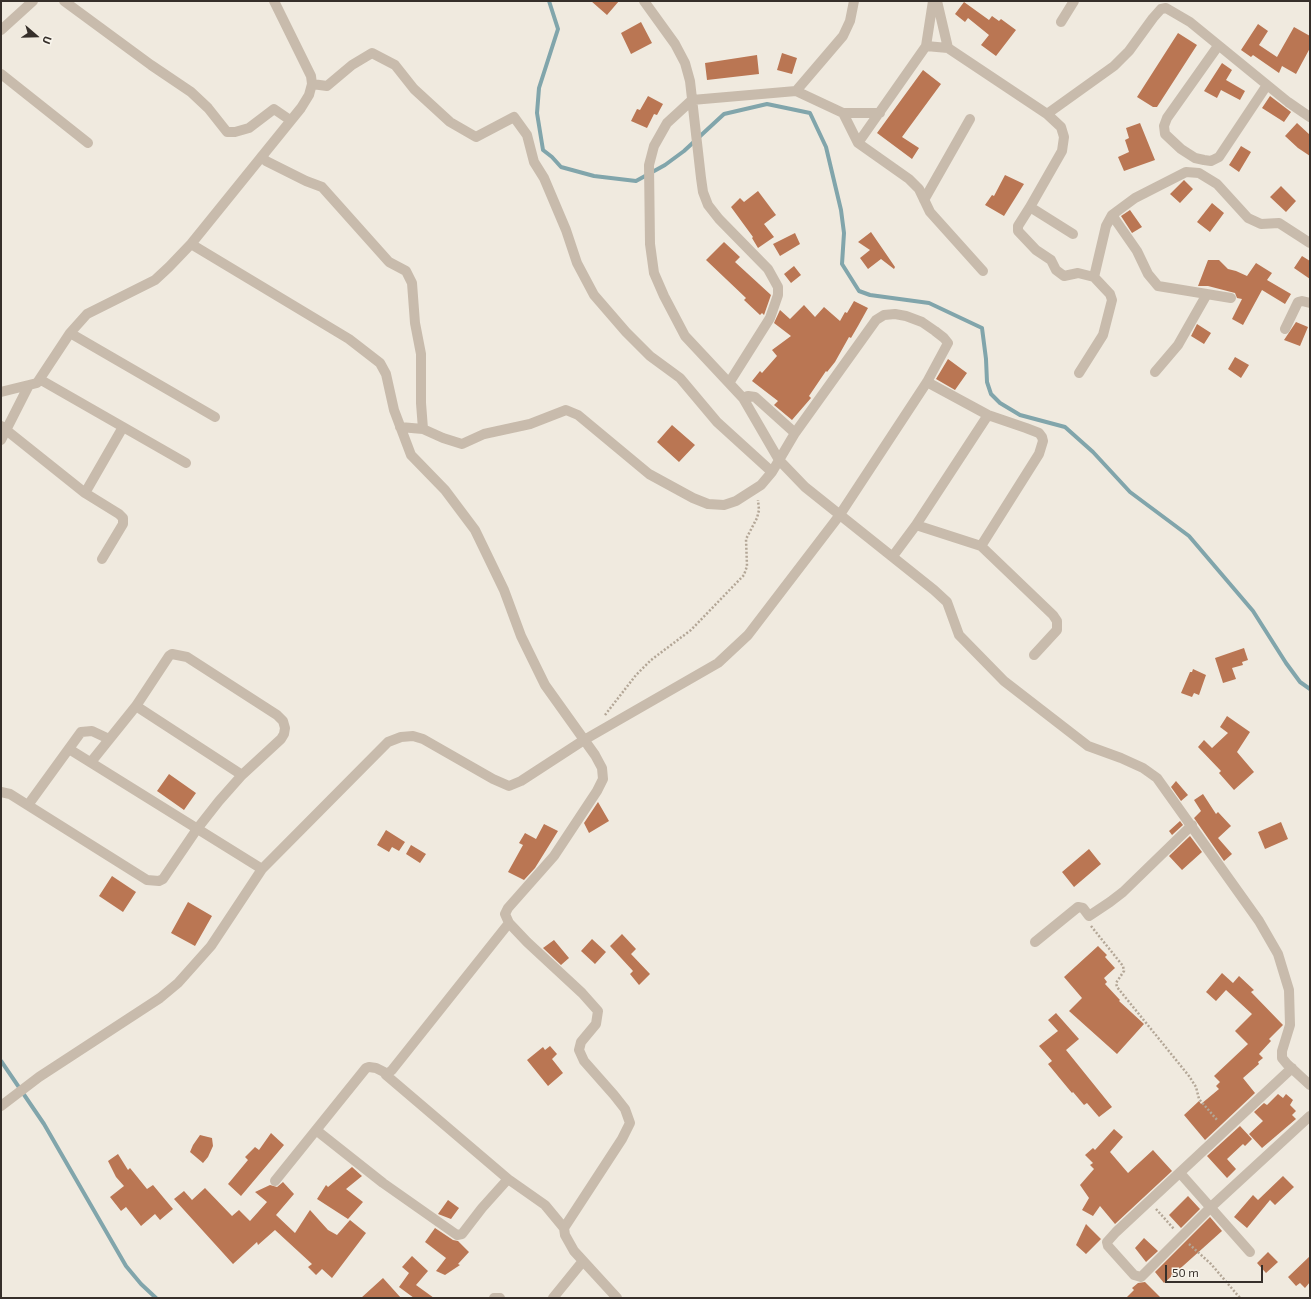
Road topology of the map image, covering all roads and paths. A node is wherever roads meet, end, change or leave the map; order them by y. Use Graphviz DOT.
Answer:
graph roads {
  1 [pos="33,1"];
  2 [pos="64,1"];
  3 [pos="274,1"];
  4 [pos="644,1"];
  5 [pos="854,1"];
  6 [pos="933,1"];
  7 [pos="937,1"];
  8 [pos="1074,1"];
  9 [pos="1061,22"];
  10 [pos="1,30"];
  11 [pos="926,46"];
  12 [pos="1218,46"];
  13 [pos="948,48"];
  14 [pos="1,74"];
  15 [pos="312,84"];
  16 [pos="1267,85"];
  17 [pos="796,91"];
  18 [pos="692,100"];
  19 [pos="843,113"];
  20 [pos="880,113"];
  21 [pos="1047,114"];
  22 [pos="1310,117"];
  23 [pos="970,119"];
  24 [pos="290,120"];
  25 [pos="88,143"];
  26 [pos="858,144"];
  27 [pos="262,156"];
  28 [pos="924,200"];
  29 [pos="1030,207"];
  30 [pos="1112,215"];
  31 [pos="1073,234"];
  32 [pos="1310,243"];
  33 [pos="191,244"];
  34 [pos="982,271"];
  35 [pos="1094,277"];
  36 [pos="1207,294"];
  37 [pos="1231,298"];
  38 [pos="1310,303"];
  39 [pos="1285,329"];
  40 [pos="70,333"];
  41 [pos="1155,372"];
  42 [pos="1079,373"];
  43 [pos="41,380"];
  44 [pos="927,382"];
  45 [pos="729,383"];
  46 [pos="29,385"];
  47 [pos="1,392"];
  48 [pos="743,398"];
  49 [pos="988,415"];
  50 [pos="215,417"];
  51 [pos="123,427"];
  52 [pos="400,428"];
  53 [pos="423,429"];
  54 [pos="3,432"];
  55 [pos="795,433"];
  56 [pos="779,460"];
  57 [pos="186,463"];
  58 [pos="772,472"];
  59 [pos="757,487"];
  60 [pos="85,492"];
  61 [pos="839,516"];
  62 [pos="916,526"];
  63 [pos="981,546"];
  64 [pos="892,556"];
  65 [pos="102,559"];
  66 [pos="1034,655"];
  67 [pos="136,706"];
  68 [pos="604,716"];
  69 [pos="109,739"];
  70 [pos="584,740"];
  71 [pos="68,749"];
  72 [pos="91,762"];
  73 [pos="242,775"];
  74 [pos="1,792"];
  75 [pos="28,805"];
  76 [pos="1192,825"];
  77 [pos="197,829"];
  78 [pos="262,869"];
  79 [pos="1089,916"];
  80 [pos="509,923"];
  81 [pos="1035,942"];
  82 [pos="1292,1068"];
  83 [pos="386,1075"];
  84 [pos="1310,1085"];
  85 [pos="1,1106"];
  86 [pos="1310,1116"];
  87 [pos="316,1130"];
  88 [pos="1226,1130"];
  89 [pos="1180,1173"];
  90 [pos="508,1179"];
  91 [pos="275,1181"];
  92 [pos="1149,1202"];
  93 [pos="1211,1208"];
  94 [pos="564,1228"];
  95 [pos="1181,1236"];
  96 [pos="1250,1252"];
  97 [pos="583,1261"];
  98 [pos="494,1298"];
  99 [pos="500,1298"];
  100 [pos="553,1298"];
  101 [pos="617,1298"];
  102 [pos="1240,1298"];
  1 -- 10 [label="street"];
  2 -- 24 [label="street"];
  3 -- 15 [label="street"];
  4 -- 18 [label="street"];
  5 -- 17 [label="street"];
  6 -- 11 [label="street"];
  7 -- 13 [label="street"];
  8 -- 9 [label="street"];
  11 -- 13 [label="street"];
  11 -- 20 [label="street"];
  12 -- 16 [label="street"];
  12 -- 16 [label="street"];
  12 -- 21 [label="street"];
  13 -- 21 [label="street"];
  14 -- 25 [label="street"];
  15 -- 24 [label="street"];
  15 -- 58 [label="street"];
  16 -- 22 [label="street"];
  17 -- 18 [label="street"];
  17 -- 19 [label="street"];
  18 -- 45 [label="street"];
  18 -- 45 [label="street"];
  19 -- 20 [label="street"];
  19 -- 26 [label="street"];
  20 -- 26 [label="street"];
  21 -- 29 [label="street"];
  23 -- 28 [label="street"];
  24 -- 27 [label="street"];
  26 -- 28 [label="street"];
  27 -- 33 [label="street"];
  27 -- 53 [label="street"];
  28 -- 34 [label="street"];
  29 -- 31 [label="street"];
  29 -- 35 [label="street"];
  30 -- 32 [label="street"];
  30 -- 35 [label="street"];
  30 -- 36 [label="street"];
  33 -- 40 [label="street"];
  33 -- 52 [label="street"];
  35 -- 42 [label="street"];
  36 -- 37 [label="street"];
  36 -- 41 [label="street"];
  38 -- 39 [label="street"];
  40 -- 43 [label="street"];
  40 -- 50 [label="street"];
  43 -- 46 [label="street"];
  43 -- 51 [label="street"];
  44 -- 49 [label="street"];
  44 -- 55 [label="street"];
  44 -- 61 [label="street"];
  45 -- 48 [label="street"];
  46 -- 47 [label="street"];
  46 -- 54 [label="street"];
  48 -- 55 [label="street"];
  48 -- 56 [label="street"];
  49 -- 62 [label="street"];
  49 -- 63 [label="street"];
  51 -- 57 [label="street"];
  51 -- 60 [label="street"];
  52 -- 53 [label="street"];
  52 -- 70 [label="street"];
  53 -- 59 [label="street"];
  54 -- 60 [label="street"];
  55 -- 56 [label="street"];
  56 -- 58 [label="street"];
  56 -- 61 [label="street"];
  58 -- 59 [label="street"];
  59 -- 68 [label="path"];
  60 -- 65 [label="street"];
  61 -- 64 [label="street"];
  61 -- 70 [label="street"];
  62 -- 63 [label="street"];
  62 -- 64 [label="street"];
  63 -- 66 [label="street"];
  64 -- 76 [label="street"];
  67 -- 69 [label="street"];
  67 -- 73 [label="street"];
  67 -- 73 [label="street"];
  69 -- 71 [label="street"];
  69 -- 72 [label="street"];
  70 -- 78 [label="street"];
  70 -- 80 [label="street"];
  71 -- 72 [label="street"];
  71 -- 75 [label="street"];
  72 -- 77 [label="street"];
  73 -- 77 [label="street"];
  74 -- 75 [label="street"];
  75 -- 77 [label="street"];
  76 -- 79 [label="street"];
  76 -- 82 [label="street"];
  77 -- 78 [label="street"];
  78 -- 85 [label="street"];
  79 -- 81 [label="street"];
  79 -- 88 [label="path"];
  80 -- 83 [label="street"];
  80 -- 94 [label="street"];
  82 -- 84 [label="street"];
  82 -- 88 [label="street"];
  83 -- 87 [label="street"];
  83 -- 90 [label="street"];
  86 -- 93 [label="street"];
  87 -- 90 [label="street"];
  87 -- 91 [label="street"];
  88 -- 89 [label="street"];
  89 -- 92 [label="street"];
  89 -- 93 [label="street"];
  90 -- 94 [label="street"];
  92 -- 95 [label="path"];
  92 -- 95 [label="street"];
  93 -- 95 [label="street"];
  93 -- 96 [label="street"];
  94 -- 97 [label="street"];
  95 -- 102 [label="path"];
  97 -- 100 [label="street"];
  97 -- 101 [label="street"];
  98 -- 99 [label="street"];
}
